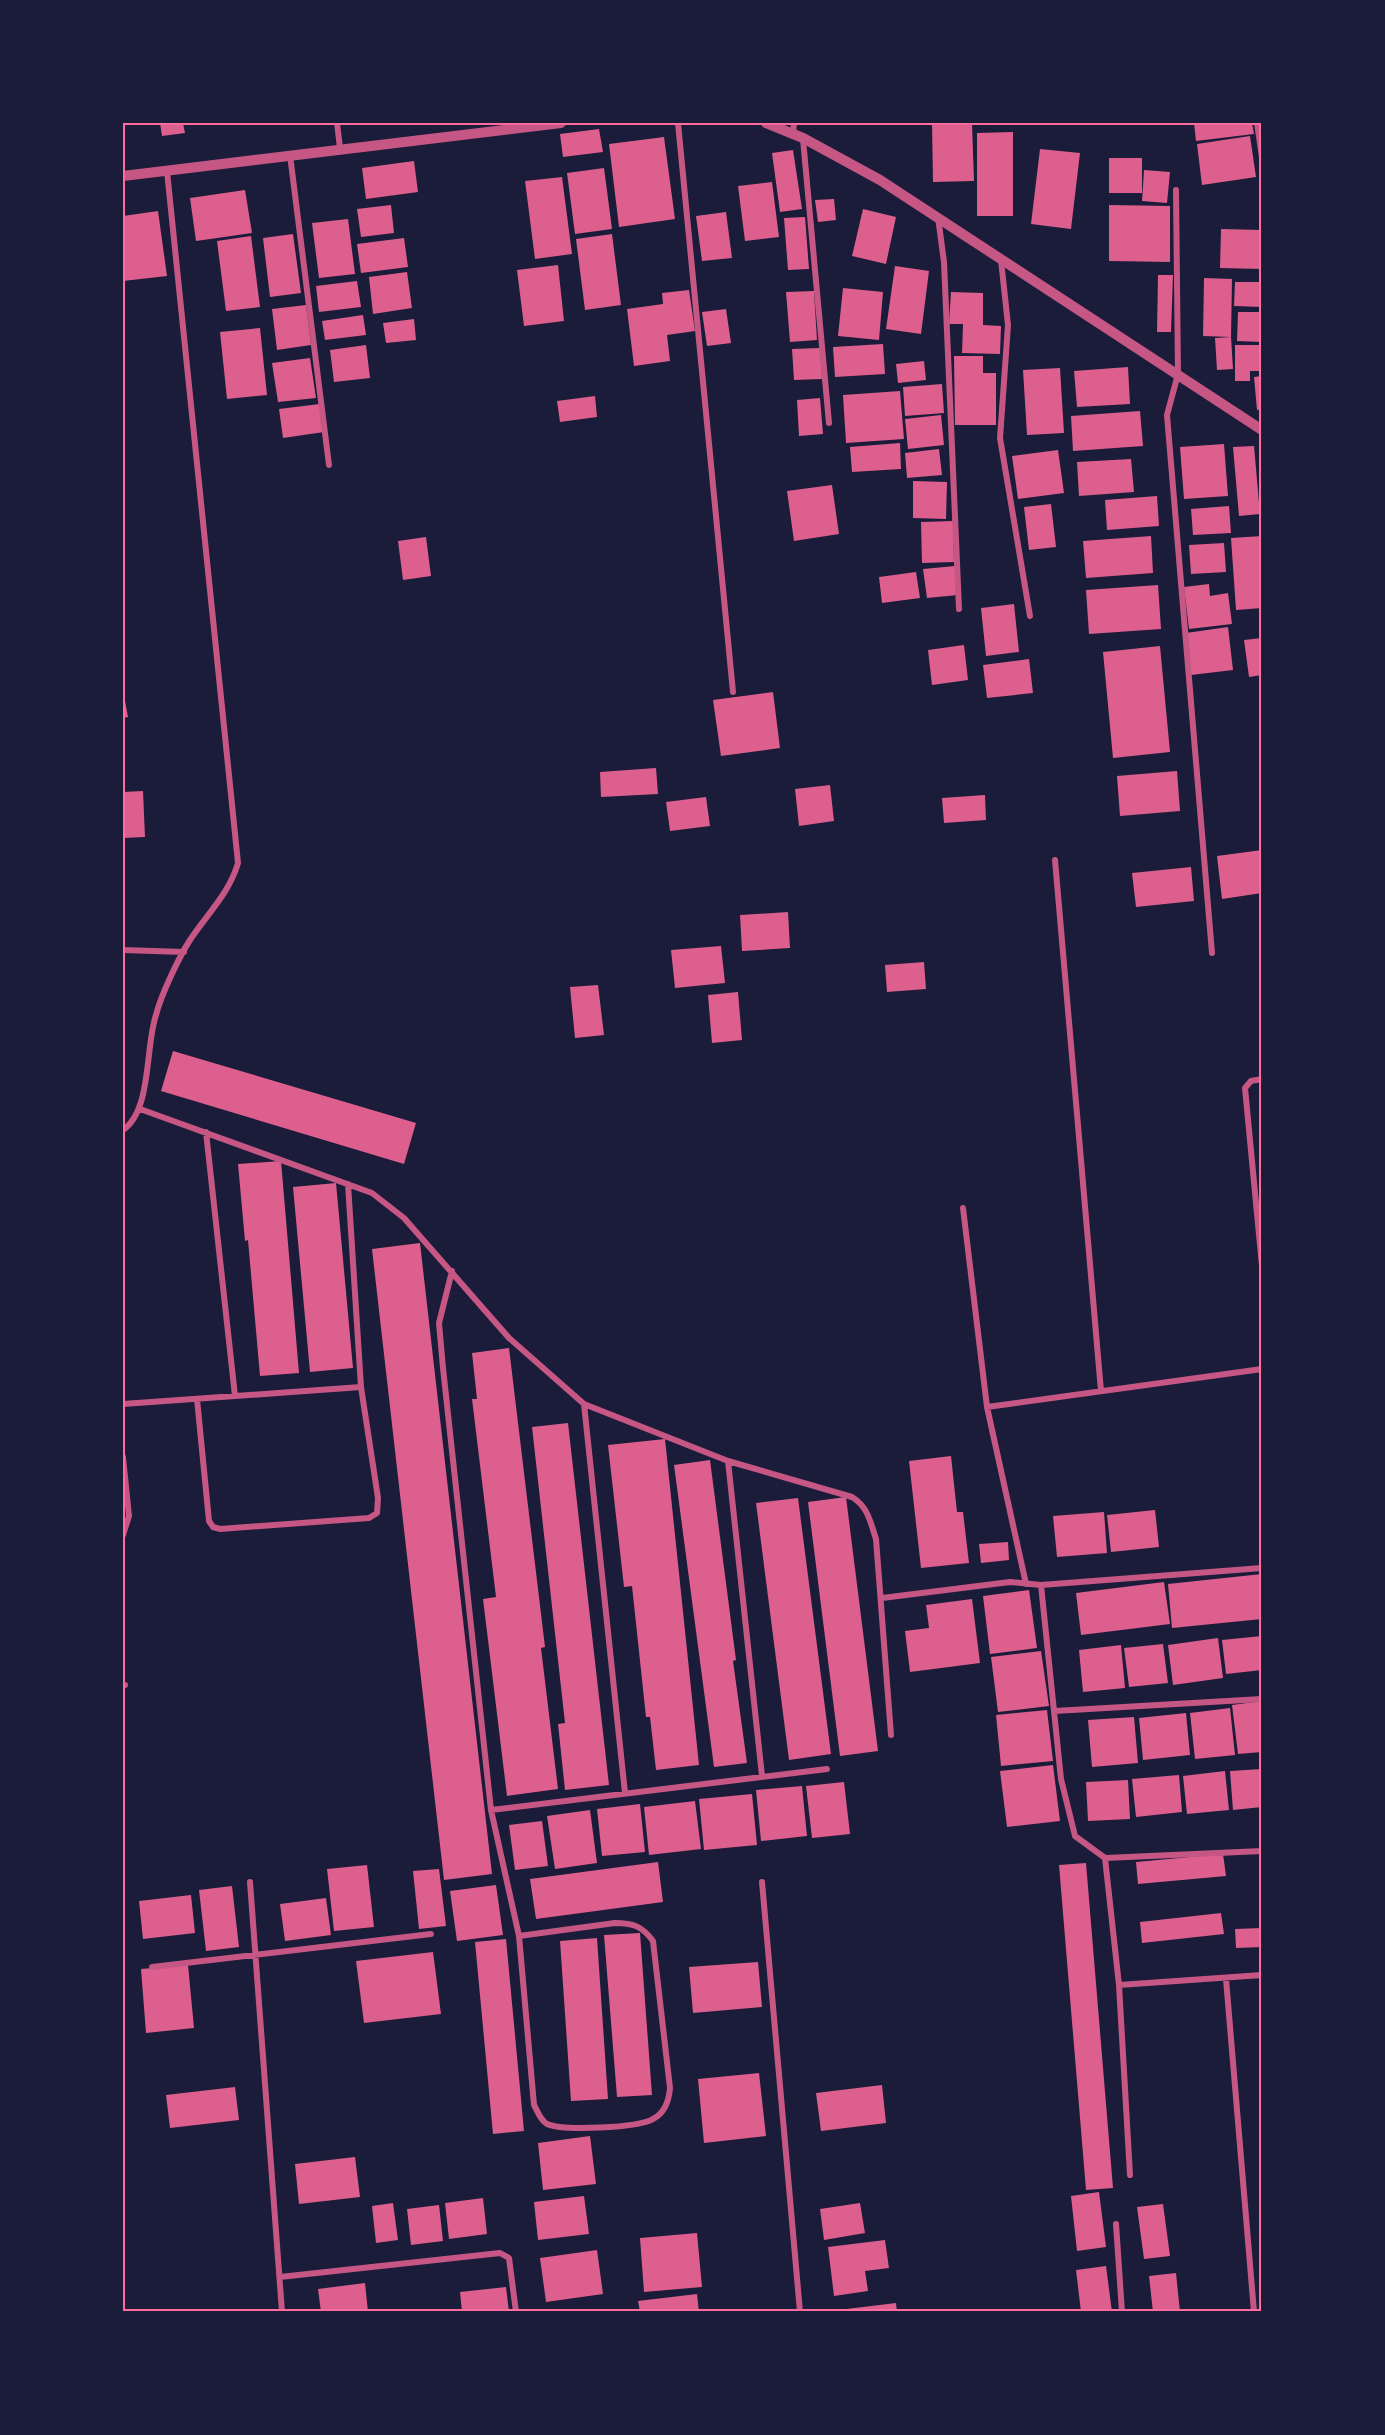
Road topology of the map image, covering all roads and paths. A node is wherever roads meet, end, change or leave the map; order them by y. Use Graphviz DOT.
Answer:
graph roads {
  1 [pos="337,123"];
  2 [pos="561,123"];
  3 [pos="678,123"];
  4 [pos="766,123"];
  5 [pos="1257,123"];
  6 [pos="797,131"];
  7 [pos="340,148"];
  8 [pos="290,154"];
  9 [pos="1262,157"];
  10 [pos="167,171"];
  11 [pos="123,176"];
  12 [pos="1176,190"];
  13 [pos="938,216"];
  14 [pos="1001,260"];
  15 [pos="1178,374"];
  16 [pos="829,423"];
  17 [pos="1262,430"];
  18 [pos="329,465"];
  19 [pos="958,609"];
  20 [pos="1030,616"];
  21 [pos="733,692"];
  22 [pos="1055,861"];
  23 [pos="123,950"];
  24 [pos="184,952"];
  25 [pos="1212,953"];
  26 [pos="1262,1079"];
  27 [pos="140,1109"];
  28 [pos="123,1130"];
  29 [pos="206,1132"];
  30 [pos="348,1184"];
  31 [pos="1258,1198"];
  32 [pos="963,1208"];
  33 [pos="1262,1266"];
  34 [pos="452,1271"];
  35 [pos="1262,1369"];
  36 [pos="361,1387"];
  37 [pos="1101,1391"];
  38 [pos="235,1396"];
  39 [pos="197,1399"];
  40 [pos="123,1404"];
  41 [pos="584,1404"];
  42 [pos="987,1407"];
  43 [pos="123,1457"];
  44 [pos="728,1461"];
  45 [pos="123,1535"];
  46 [pos="1262,1568"];
  47 [pos="1026,1584"];
  48 [pos="1041,1585"];
  49 [pos="882,1598"];
  50 [pos="1262,1699"];
  51 [pos="1054,1711"];
  52 [pos="891,1736"];
  53 [pos="826,1768"];
  54 [pos="762,1776"];
  55 [pos="625,1793"];
  56 [pos="490,1810"];
  57 [pos="1262,1851"];
  58 [pos="1105,1858"];
  59 [pos="250,1882"];
  60 [pos="762,1882"];
  61 [pos="431,1934"];
  62 [pos="519,1936"];
  63 [pos="257,1955"];
  64 [pos="152,1967"];
  65 [pos="1262,1975"];
  66 [pos="1226,1979"];
  67 [pos="1119,1985"];
  68 [pos="1130,2175"];
  69 [pos="1116,2224"];
  70 [pos="280,2277"];
  71 [pos="282,2312"];
  72 [pos="516,2312"];
  73 [pos="800,2312"];
  74 [pos="1122,2312"];
  75 [pos="1254,2312"];
  1 -- 7 [label="street"];
  2 -- 7 [label="street"];
  3 -- 21 [label="street"];
  4 -- 6 [label="street"];
  5 -- 9 [label="street"];
  6 -- 13 [label="street"];
  6 -- 16 [label="street"];
  7 -- 8 [label="street"];
  8 -- 10 [label="street"];
  8 -- 18 [label="street"];
  10 -- 11 [label="street"];
  10 -- 24 [label="street"];
  12 -- 15 [label="street"];
  13 -- 14 [label="street"];
  13 -- 19 [label="street"];
  14 -- 15 [label="street"];
  14 -- 20 [label="street"];
  15 -- 17 [label="street"];
  15 -- 25 [label="street"];
  22 -- 37 [label="street"];
  23 -- 24 [label="street"];
  24 -- 27 [label="street"];
  26 -- 31 [label="street"];
  27 -- 28 [label="street"];
  27 -- 29 [label="street"];
  29 -- 30 [label="street"];
  29 -- 38 [label="street"];
  30 -- 34 [label="street"];
  30 -- 36 [label="street"];
  31 -- 33 [label="street"];
  32 -- 42 [label="street"];
  34 -- 41 [label="street"];
  34 -- 56 [label="street"];
  35 -- 37 [label="street"];
  36 -- 38 [label="street"];
  36 -- 39 [label="street"];
  37 -- 42 [label="street"];
  38 -- 39 [label="street"];
  39 -- 40 [label="street"];
  41 -- 44 [label="street"];
  41 -- 55 [label="street"];
  42 -- 47 [label="street"];
  43 -- 45 [label="street"];
  44 -- 49 [label="street"];
  44 -- 54 [label="street"];
  46 -- 48 [label="street"];
  47 -- 48 [label="street"];
  47 -- 49 [label="street"];
  48 -- 51 [label="street"];
  49 -- 52 [label="street"];
  50 -- 51 [label="street"];
  51 -- 58 [label="street"];
  53 -- 54 [label="street"];
  54 -- 55 [label="street"];
  55 -- 56 [label="street"];
  56 -- 62 [label="street"];
  57 -- 58 [label="street"];
  58 -- 67 [label="street"];
  59 -- 63 [label="street"];
  60 -- 73 [label="street"];
  61 -- 63 [label="street"];
  62 -- 62 [label="street"];
  63 -- 64 [label="street"];
  63 -- 70 [label="street"];
  65 -- 66 [label="street"];
  66 -- 67 [label="street"];
  66 -- 75 [label="street"];
  67 -- 68 [label="street"];
  69 -- 74 [label="street"];
  70 -- 71 [label="street"];
  70 -- 72 [label="street"];
}
